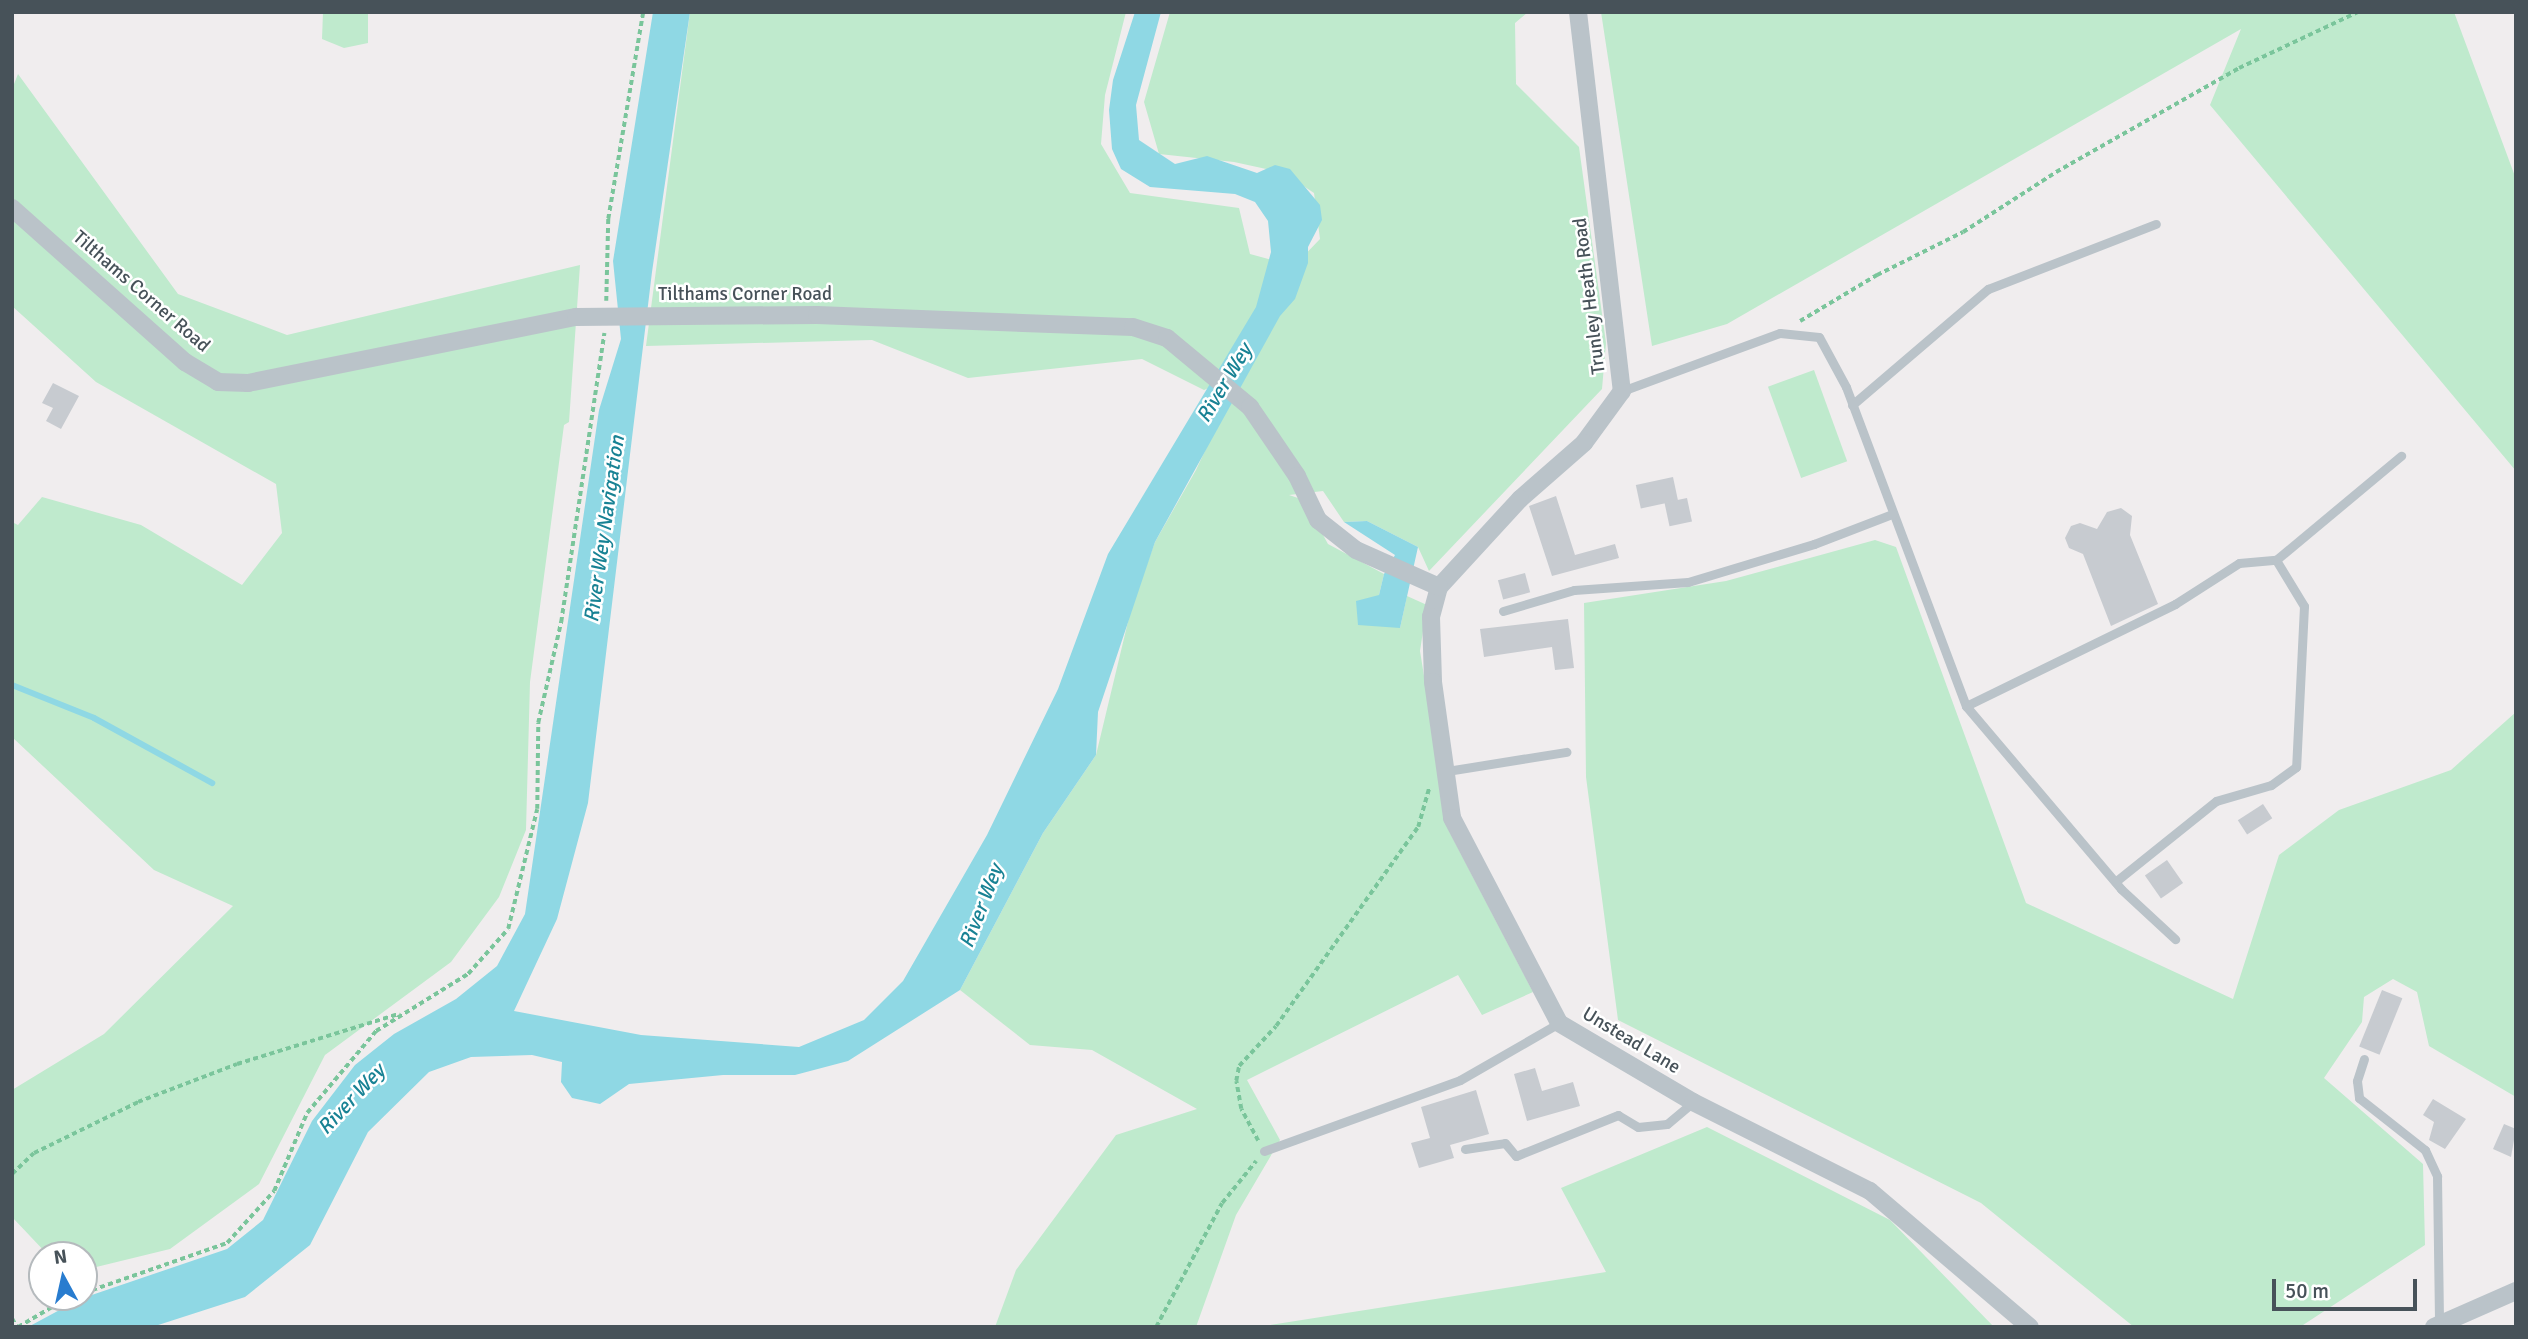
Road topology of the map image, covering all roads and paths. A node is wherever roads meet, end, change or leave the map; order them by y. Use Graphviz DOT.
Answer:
graph roads {
  1 [pos="643,12"];
  2 [pos="1578,12"];
  3 [pos="2358,12"];
  4 [pos="12,208"];
  5 [pos="2156,224"];
  6 [pos="607,317"];
  7 [pos="1780,333"];
  8 [pos="1622,391"];
  9 [pos="1852,405"];
  10 [pos="2401,456"];
  11 [pos="1892,514"];
  12 [pos="2276,559"];
  13 [pos="1439,587"];
  14 [pos="1503,611"];
  15 [pos="1966,706"];
  16 [pos="1566,752"];
  17 [pos="1447,771"];
  18 [pos="1430,783"];
  19 [pos="2115,882"];
  20 [pos="2175,939"];
  21 [pos="402,1013"];
  22 [pos="1559,1023"];
  23 [pos="2364,1059"];
  24 [pos="1693,1102"];
  25 [pos="1465,1149"];
  26 [pos="1264,1151"];
  27 [pos="12,1174"];
  28 [pos="98,1288"];
  29 [pos="2516,1292"];
  30 [pos="45,1311"];
  31 [pos="12,1318"];
  32 [pos="2436,1325"];
  33 [pos="17,1327"];
  34 [pos="1156,1327"];
  35 [pos="2030,1327"];
  1 -- 6 [label="path"];
  2 -- 8 [label="street, Trunley Heath Road"];
  3 -- 7 [label="path"];
  4 -- 6 [label="street, Tilthams Corner Road"];
  5 -- 9 [label="lane"];
  6 -- 13 [label="street, Tilthams Corner Road"];
  6 -- 21 [label="path"];
  7 -- 8 [label="lane"];
  7 -- 9 [label="lane"];
  8 -- 13 [label="street, Trunley Heath Road"];
  9 -- 11 [label="lane"];
  10 -- 12 [label="lane"];
  11 -- 14 [label="lane"];
  11 -- 15 [label="lane"];
  12 -- 15 [label="lane"];
  12 -- 19 [label="lane"];
  13 -- 17 [label="street, Unstead Lane"];
  15 -- 19 [label="lane"];
  16 -- 17 [label="lane"];
  17 -- 22 [label="street, Unstead Lane"];
  18 -- 26 [label="path"];
  19 -- 20 [label="lane"];
  21 -- 27 [label="path"];
  21 -- 28 [label="path"];
  22 -- 24 [label="street, Unstead Lane"];
  22 -- 26 [label="lane"];
  23 -- 32 [label="lane"];
  24 -- 25 [label="lane"];
  24 -- 35 [label="street, Unstead Lane"];
  26 -- 34 [label="path"];
  29 -- 32 [label="street"];
  30 -- 33 [label="path"];
  31 -- 33 [label="path"];
}
